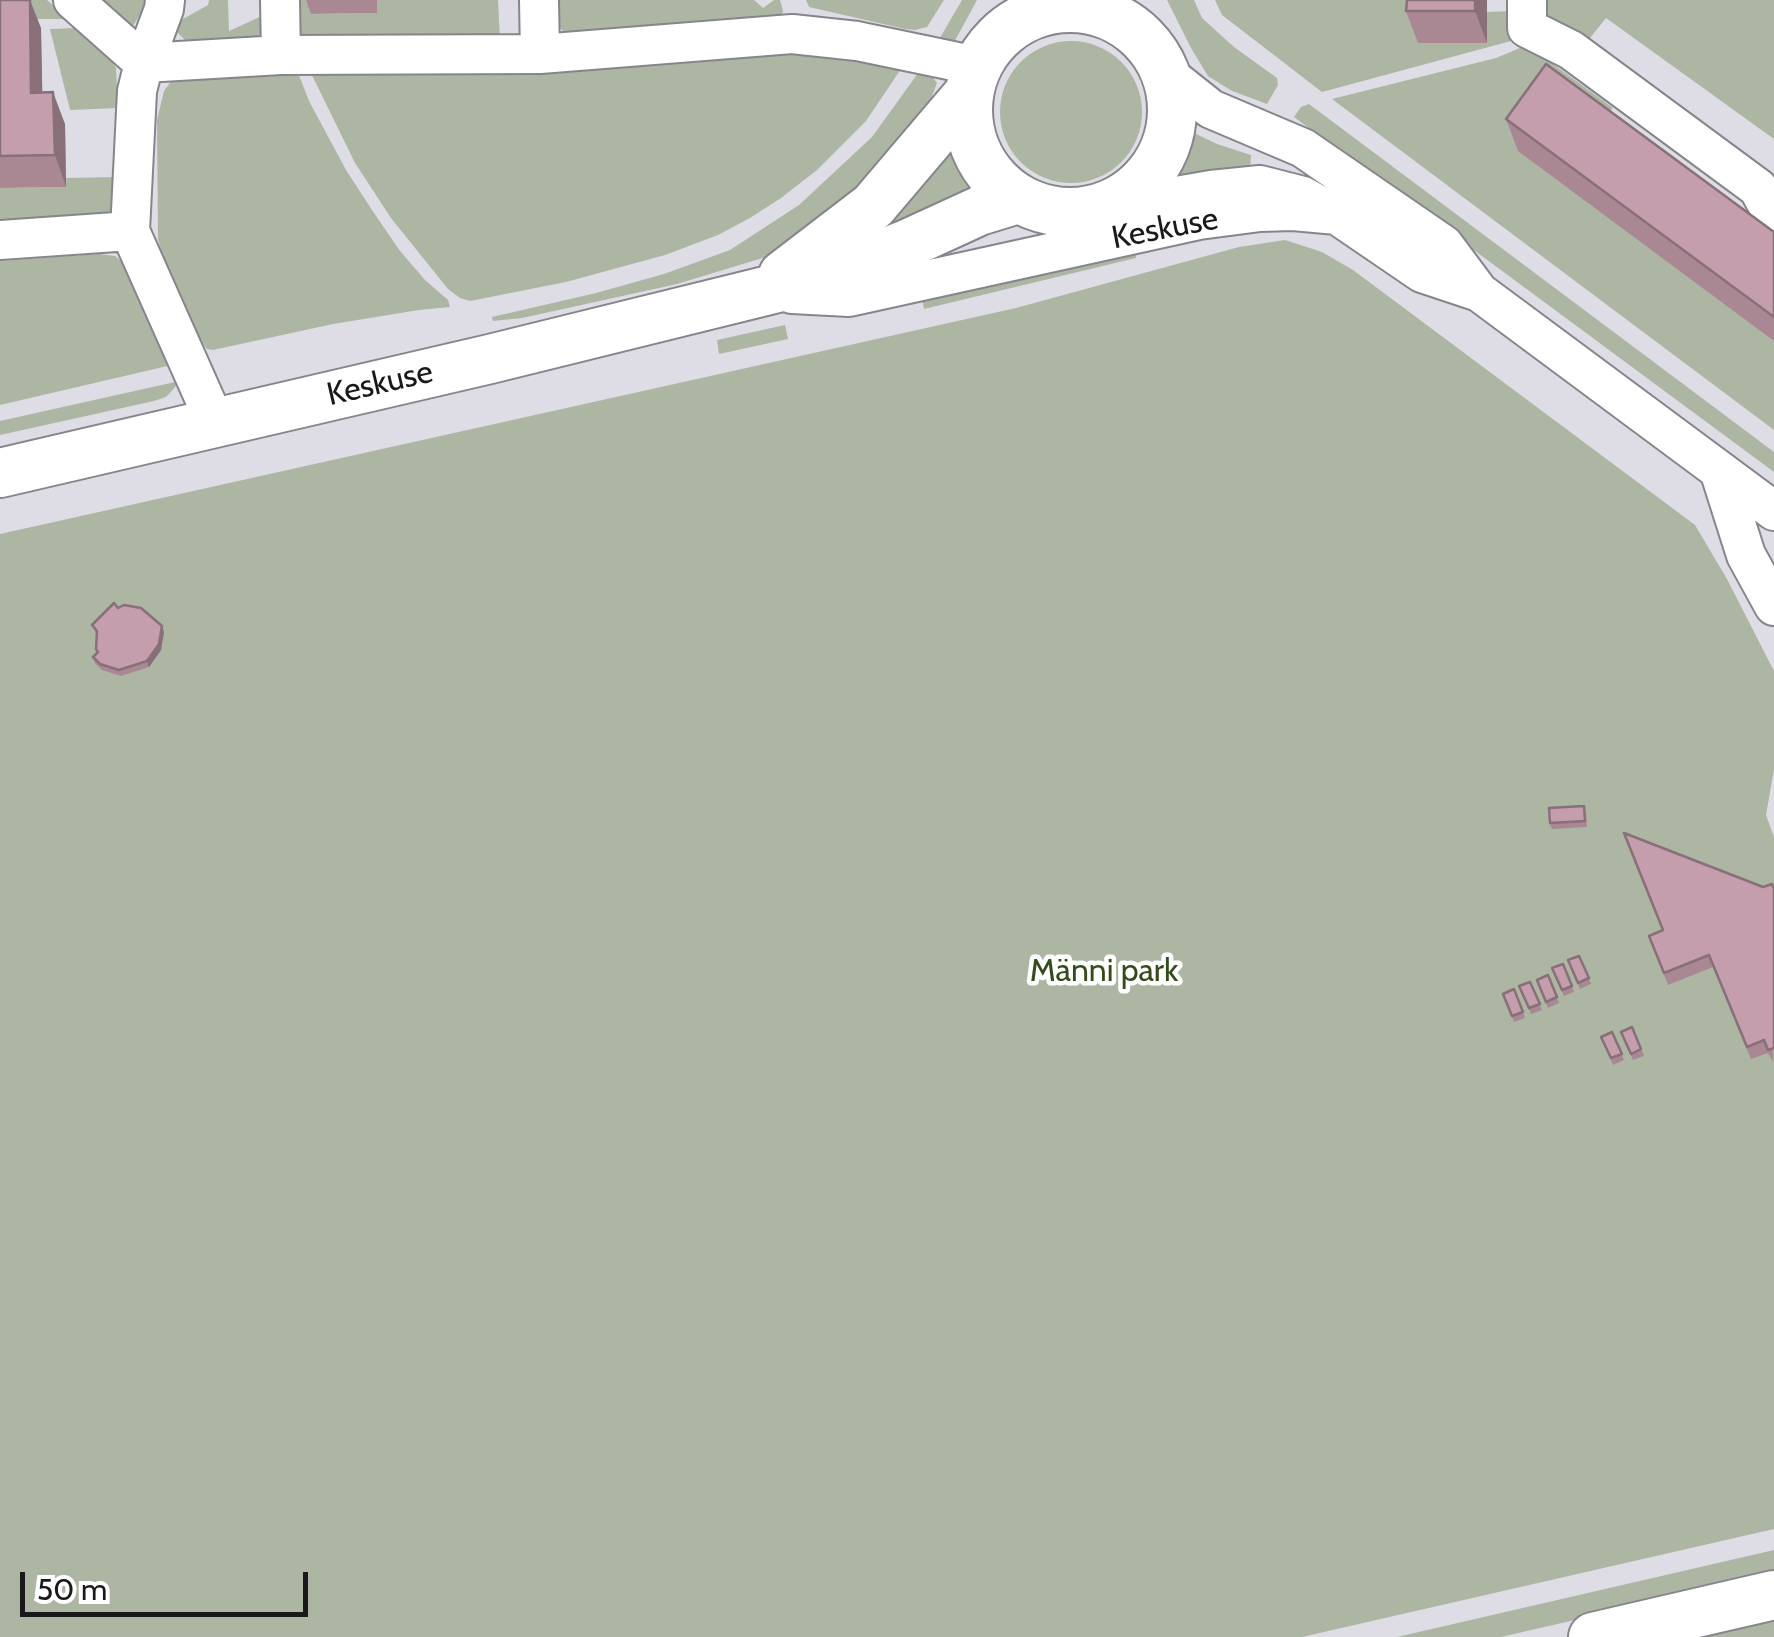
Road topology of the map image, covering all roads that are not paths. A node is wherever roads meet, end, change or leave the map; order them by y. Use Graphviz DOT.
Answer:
graph roads {
  1 [pos="73,0"];
  2 [pos="165,0"];
  3 [pos="280,0"];
  4 [pos="539,0"];
  5 [pos="1527,0"];
  6 [pos="792,17"];
  7 [pos="1154,38"];
  8 [pos="992,48"];
  9 [pos="540,54"];
  10 [pos="281,55"];
  11 [pos="144,63"];
  12 [pos="1018,199"];
  13 [pos="1096,210"];
  14 [pos="1337,215"];
  15 [pos="1774,218"];
  16 [pos="130,231"];
  17 [pos="0,240"];
  18 [pos="760,292"];
  19 [pos="1479,292"];
  20 [pos="215,422"];
  21 [pos="1719,470"];
  22 [pos="0,474"];
  23 [pos="1774,511"];
  24 [pos="1774,606"];
  25 [pos="1774,1595"];
  26 [pos="1594,1637"];
  1 -- 11 [label="street"];
  2 -- 11 [label="street"];
  3 -- 10 [label="street"];
  4 -- 9 [label="street"];
  5 -- 15 [label="street"];
  6 -- 8 [label="street"];
  6 -- 9 [label="street"];
  7 -- 8 [label="main road"];
  7 -- 13 [label="main road"];
  7 -- 19 [label="street, Keskuse"];
  8 -- 12 [label="main road"];
  8 -- 18 [label="main road, Keskuse"];
  9 -- 10 [label="street"];
  10 -- 11 [label="street"];
  11 -- 16 [label="street"];
  12 -- 13 [label="main road"];
  12 -- 18 [label="main road, Keskuse"];
  13 -- 14 [label="street, Keskuse"];
  14 -- 18 [label="street, Keskuse"];
  14 -- 19 [label="street, Keskuse"];
  16 -- 17 [label="street"];
  16 -- 20 [label="street"];
  18 -- 20 [label="main road, Keskuse"];
  19 -- 21 [label="street, Keskuse"];
  20 -- 22 [label="main road, Keskuse"];
  21 -- 23 [label="street, Keskuse"];
  21 -- 24 [label="street"];
  25 -- 26 [label="main road"];
}
